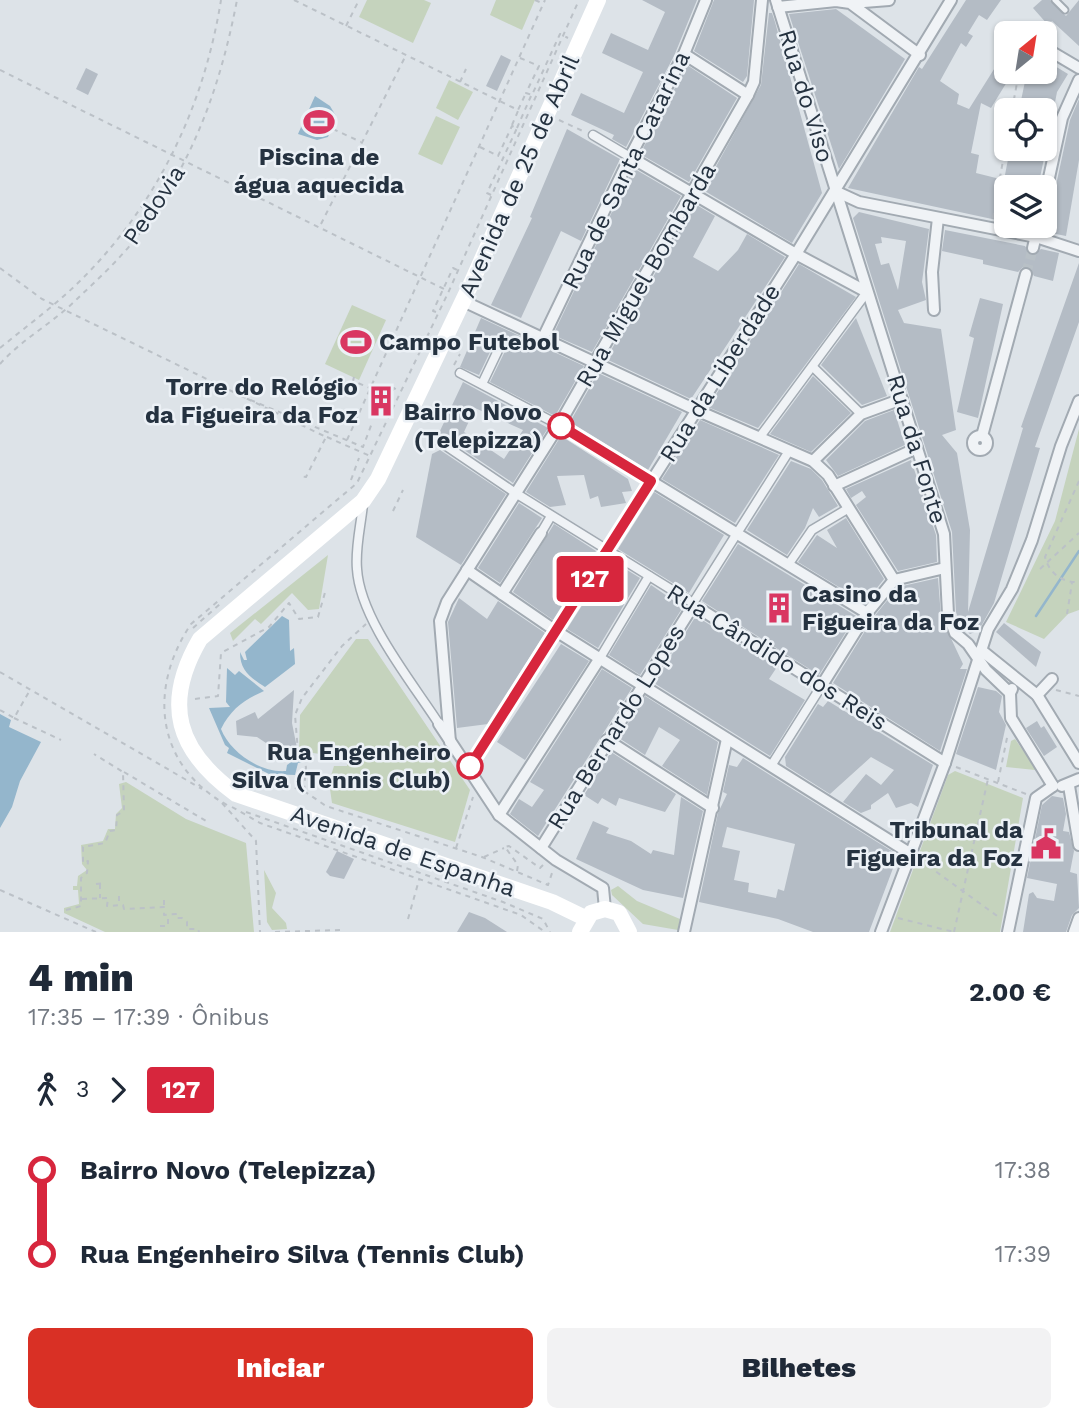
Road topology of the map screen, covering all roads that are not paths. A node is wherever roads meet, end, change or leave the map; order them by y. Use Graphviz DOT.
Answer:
graph roads {
  1 [pos="598,0"];
  2 [pos="706,0"];
  3 [pos="762,0"];
  4 [pos="890,0"];
  5 [pos="951,0"];
  6 [pos="1055,0"];
  7 [pos="848,2"];
  8 [pos="777,4"];
  9 [pos="1065,10"];
  10 [pos="684,54"];
  11 [pos="1057,54"];
  12 [pos="920,55"];
  13 [pos="1079,68"];
  14 [pos="1079,80"];
  15 [pos="748,95"];
  16 [pos="593,135"];
  17 [pos="630,157"];
  18 [pos="1050,175"];
  19 [pos="835,191"];
  20 [pos="693,195"];
  21 [pos="938,218"];
  22 [pos="994,229"];
  23 [pos="1039,238"];
  24 [pos="1079,251"];
  25 [pos="796,254"];
  26 [pos="1026,274"];
  27 [pos="867,292"];
  28 [pos="463,301"];
  29 [pos="933,310"];
  30 [pos="543,338"];
  31 [pos="503,340"];
  32 [pos="596,363"];
  33 [pos="813,367"];
  34 [pos="457,369"];
  35 [pos="482,384"];
  36 [pos="902,399"];
  37 [pos="1079,401"];
  38 [pos="696,410"];
  39 [pos="861,414"];
  40 [pos="559,425"];
  41 [pos="982,436"];
  42 [pos="433,437"];
  43 [pos="760,438"];
  44 [pos="917,448"];
  45 [pos="789,451"];
  46 [pos="813,461"];
  47 [pos="651,481"];
  48 [pos="834,485"];
  49 [pos="363,493"];
  50 [pos="517,494"];
  51 [pos="849,508"];
  52 [pos="551,516"];
  53 [pos="541,533"];
  54 [pos="737,534"];
  55 [pos="608,551"];
  56 [pos="788,565"];
  57 [pos="945,568"];
  58 [pos="467,570"];
  59 [pos="649,576"];
  60 [pos="894,580"];
  61 [pos="502,594"];
  62 [pos="694,606"];
  63 [pos="867,613"];
  64 [pos="556,631"];
  65 [pos="980,656"];
  66 [pos="600,658"];
  67 [pos="1023,682"];
  68 [pos="1049,683"];
  69 [pos="642,685"];
  70 [pos="822,685"];
  71 [pos="1010,693"];
  72 [pos="1037,695"];
  73 [pos="439,724"];
  74 [pos="727,739"];
  75 [pos="607,740"];
  76 [pos="450,742"];
  77 [pos="945,763"];
  78 [pos="1079,763"];
  79 [pos="771,766"];
  80 [pos="469,768"];
  81 [pos="1074,782"];
  82 [pos="1053,786"];
  83 [pos="712,808"];
  84 [pos="499,815"];
  85 [pos="1079,845"];
  86 [pos="911,854"];
  87 [pos="549,855"];
  88 [pos="605,909"];
  89 [pos="1079,918"];
  90 [pos="583,925"];
  91 [pos="1009,928"];
  92 [pos="629,932"];
  93 [pos="684,932"];
  94 [pos="881,932"];
  95 [pos="1074,932"];
  1 -- 28 [label="main road, Avenida de 25 de Abril"];
  2 -- 10 [label="street, Rua de Santa Catarina"];
  3 -- 15 [label="street, Rua Miguel Bombarda"];
  4 -- 7 [label="street"];
  5 -- 12 [label="street, Rua da Liberdade"];
  6 -- 9 [label="lane"];
  7 -- 8 [label="street"];
  7 -- 12 [label="street"];
  8 -- 19 [label="street, Rua do Viso"];
  10 -- 15 [label="street"];
  10 -- 17 [label="street, Rua de Santa Catarina"];
  11 -- 13 [label="street"];
  12 -- 19 [label="street, Rua da Liberdade"];
  14 -- 18 [label="street"];
  15 -- 20 [label="street, Rua Miguel Bombarda"];
  16 -- 17 [label="street"];
  17 -- 20 [label="street"];
  17 -- 30 [label="street, Rua de Santa Catarina"];
  19 -- 21 [label="street"];
  19 -- 25 [label="street, Rua da Liberdade"];
  19 -- 27 [label="street, Rua da Fonte"];
  20 -- 25 [label="street"];
  20 -- 32 [label="street, Rua Miguel Bombarda"];
  21 -- 22 [label="street"];
  21 -- 29 [label="street"];
  23 -- 24 [label="street"];
  25 -- 27 [label="street"];
  25 -- 38 [label="street, Rua da Liberdade"];
  26 -- 41 [label="street"];
  27 -- 33 [label="street"];
  27 -- 36 [label="street, Rua da Fonte"];
  28 -- 30 [label="street"];
  28 -- 49 [label="main road, Avenida de 25 de Abril"];
  30 -- 32 [label="street"];
  31 -- 35 [label="street"];
  32 -- 38 [label="street"];
  32 -- 40 [label="street, Rua Miguel Bombarda"];
  33 -- 39 [label="street"];
  33 -- 43 [label="street"];
  34 -- 35 [label="street"];
  35 -- 40 [label="street"];
  36 -- 39 [label="street"];
  36 -- 44 [label="street, Rua da Fonte"];
  37 -- 65 [label="street"];
  38 -- 43 [label="street"];
  38 -- 47 [label="street, Rua da Liberdade"];
  39 -- 46 [label="street"];
  40 -- 47 [label="street"];
  40 -- 50 [label="street, Rua Miguel Bombarda"];
  42 -- 50 [label="street, Rua Cândido dos Reis"];
  43 -- 45 [label="street"];
  44 -- 48 [label="street"];
  44 -- 57 [label="street, Rua da Fonte"];
  45 -- 46 [label="street"];
  45 -- 54 [label="street, Rua Bernardo Lopes"];
  46 -- 48 [label="street"];
  47 -- 54 [label="street"];
  47 -- 55 [label="street, Rua da Liberdade"];
  48 -- 51 [label="street"];
  49 -- 73 [label="street"];
  49 -- 90 [label="main road, Avenida de Espanha"];
  50 -- 52 [label="street, Rua Cândido dos Reis"];
  50 -- 58 [label="street, Rua Miguel Bombarda"];
  51 -- 56 [label="street"];
  51 -- 60 [label="street"];
  52 -- 53 [label="street"];
  52 -- 55 [label="street, Rua Cândido dos Reis"];
  53 -- 61 [label="street"];
  54 -- 56 [label="street"];
  54 -- 62 [label="street, Rua Bernardo Lopes"];
  55 -- 59 [label="street, Rua Cândido dos Reis"];
  55 -- 64 [label="street, Rua da Liberdade"];
  56 -- 63 [label="street"];
  57 -- 60 [label="street"];
  57 -- 65 [label="street, Rua da Fonte"];
  58 -- 61 [label="street"];
  58 -- 76 [label="street, Rua Miguel Bombarda"];
  59 -- 62 [label="street, Rua Cândido dos Reis"];
  59 -- 66 [label="street"];
  60 -- 63 [label="street"];
  61 -- 64 [label="street"];
  62 -- 69 [label="street, Rua Bernardo Lopes"];
  62 -- 70 [label="street, Rua Cândido dos Reis"];
  63 -- 70 [label="street"];
  64 -- 66 [label="street"];
  64 -- 80 [label="street, Rua da Liberdade"];
  65 -- 67 [label="street"];
  65 -- 71 [label="street, Rua da Fonte"];
  65 -- 77 [label="street"];
  66 -- 69 [label="street"];
  66 -- 84 [label="street"];
  67 -- 71 [label="street"];
  67 -- 72 [label="street"];
  68 -- 72 [label="street"];
  69 -- 74 [label="street"];
  69 -- 75 [label="street, Rua Bernardo Lopes"];
  70 -- 77 [label="street, Rua Cândido dos Reis"];
  70 -- 79 [label="street"];
  71 -- 82 [label="street"];
  72 -- 78 [label="street"];
  73 -- 76 [label="street"];
  74 -- 79 [label="street"];
  74 -- 83 [label="street"];
  75 -- 83 [label="street"];
  75 -- 87 [label="street, Rua Bernardo Lopes"];
  76 -- 80 [label="street"];
  77 -- 86 [label="street"];
  79 -- 86 [label="street"];
  80 -- 84 [label="street"];
  81 -- 82 [label="street"];
  81 -- 85 [label="street"];
  82 -- 91 [label="street"];
  83 -- 93 [label="street"];
  84 -- 87 [label="street"];
  86 -- 94 [label="street"];
  87 -- 88 [label="street"];
  88 -- 90 [label="main road"];
  88 -- 92 [label="main road"];
  89 -- 95 [label="street"];
}
